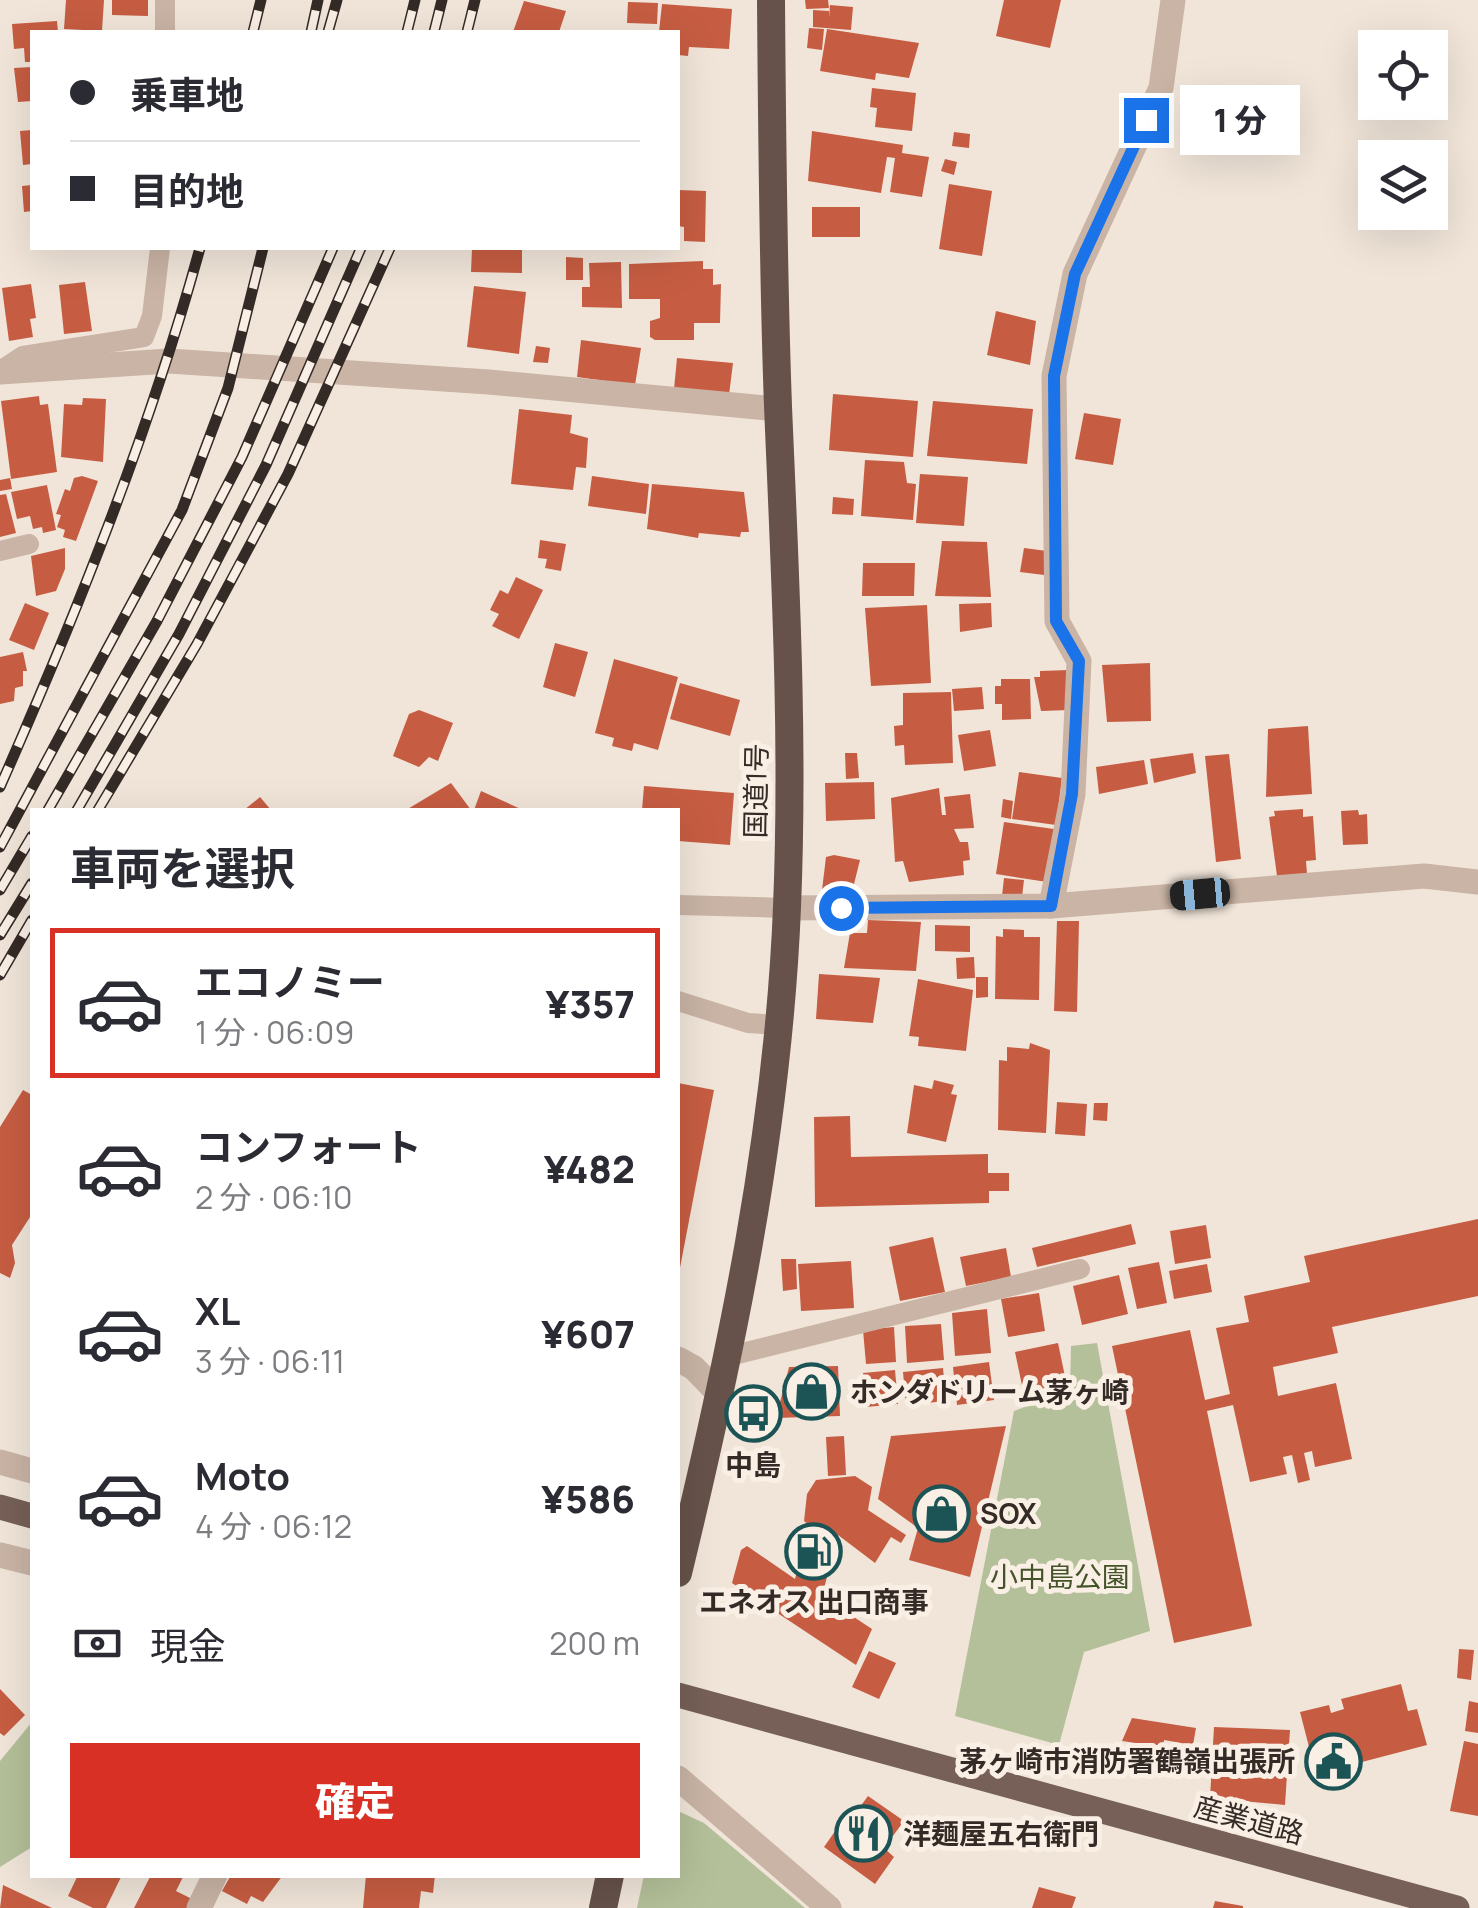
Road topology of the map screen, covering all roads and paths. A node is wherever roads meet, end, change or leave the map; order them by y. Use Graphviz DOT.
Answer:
graph roads {
  1 [pos="165,0"];
  2 [pos="771,0"];
  3 [pos="1173,0"];
  4 [pos="164,30"];
  5 [pos="160,250"];
  6 [pos="0,371"];
  7 [pos="778,409"];
  8 [pos="29,544"];
  9 [pos="0,551"];
  10 [pos="1478,882"];
  11 [pos="680,905"];
  12 [pos="1051,906"];
  13 [pos="787,908"];
  14 [pos="680,1002"];
  15 [pos="778,1025"];
  16 [pos="1080,1270"];
  17 [pos="730,1356"];
  18 [pos="680,1360"];
  19 [pos="721,1396"];
  20 [pos="0,1462"];
  21 [pos="30,1471"];
  22 [pos="0,1507"];
  23 [pos="30,1515"];
  24 [pos="0,1555"];
  25 [pos="30,1562"];
  26 [pos="680,1565"];
  27 [pos="680,1696"];
  28 [pos="680,1780"];
  29 [pos="214,1878"];
  30 [pos="609,1878"];
  31 [pos="199,1908"];
  32 [pos="603,1908"];
  33 [pos="829,1908"];
  34 [pos="1458,1908"];
  1 -- 4 [label="lane"];
  2 -- 7 [label="highway, 国道1号"];
  3 -- 12 [label="street"];
  5 -- 6 [label="lane"];
  6 -- 7 [label="street"];
  7 -- 13 [label="highway, 国道1号"];
  8 -- 9 [label="lane"];
  10 -- 12 [label="street"];
  11 -- 13 [label="lane"];
  12 -- 13 [label="street"];
  13 -- 15 [label="highway, 国道1号"];
  14 -- 15 [label="lane"];
  15 -- 17 [label="highway, 国道1号"];
  16 -- 17 [label="lane"];
  17 -- 19 [label="highway, 国道1号"];
  18 -- 19 [label="street"];
  19 -- 26 [label="highway, 国道1号"];
  20 -- 21 [label="street"];
  22 -- 23 [label="main road"];
  24 -- 25 [label="street"];
  27 -- 34 [label="main road, 産業道路"];
  28 -- 33 [label="street"];
  29 -- 31 [label="street"];
  30 -- 32 [label="highway"];
}
